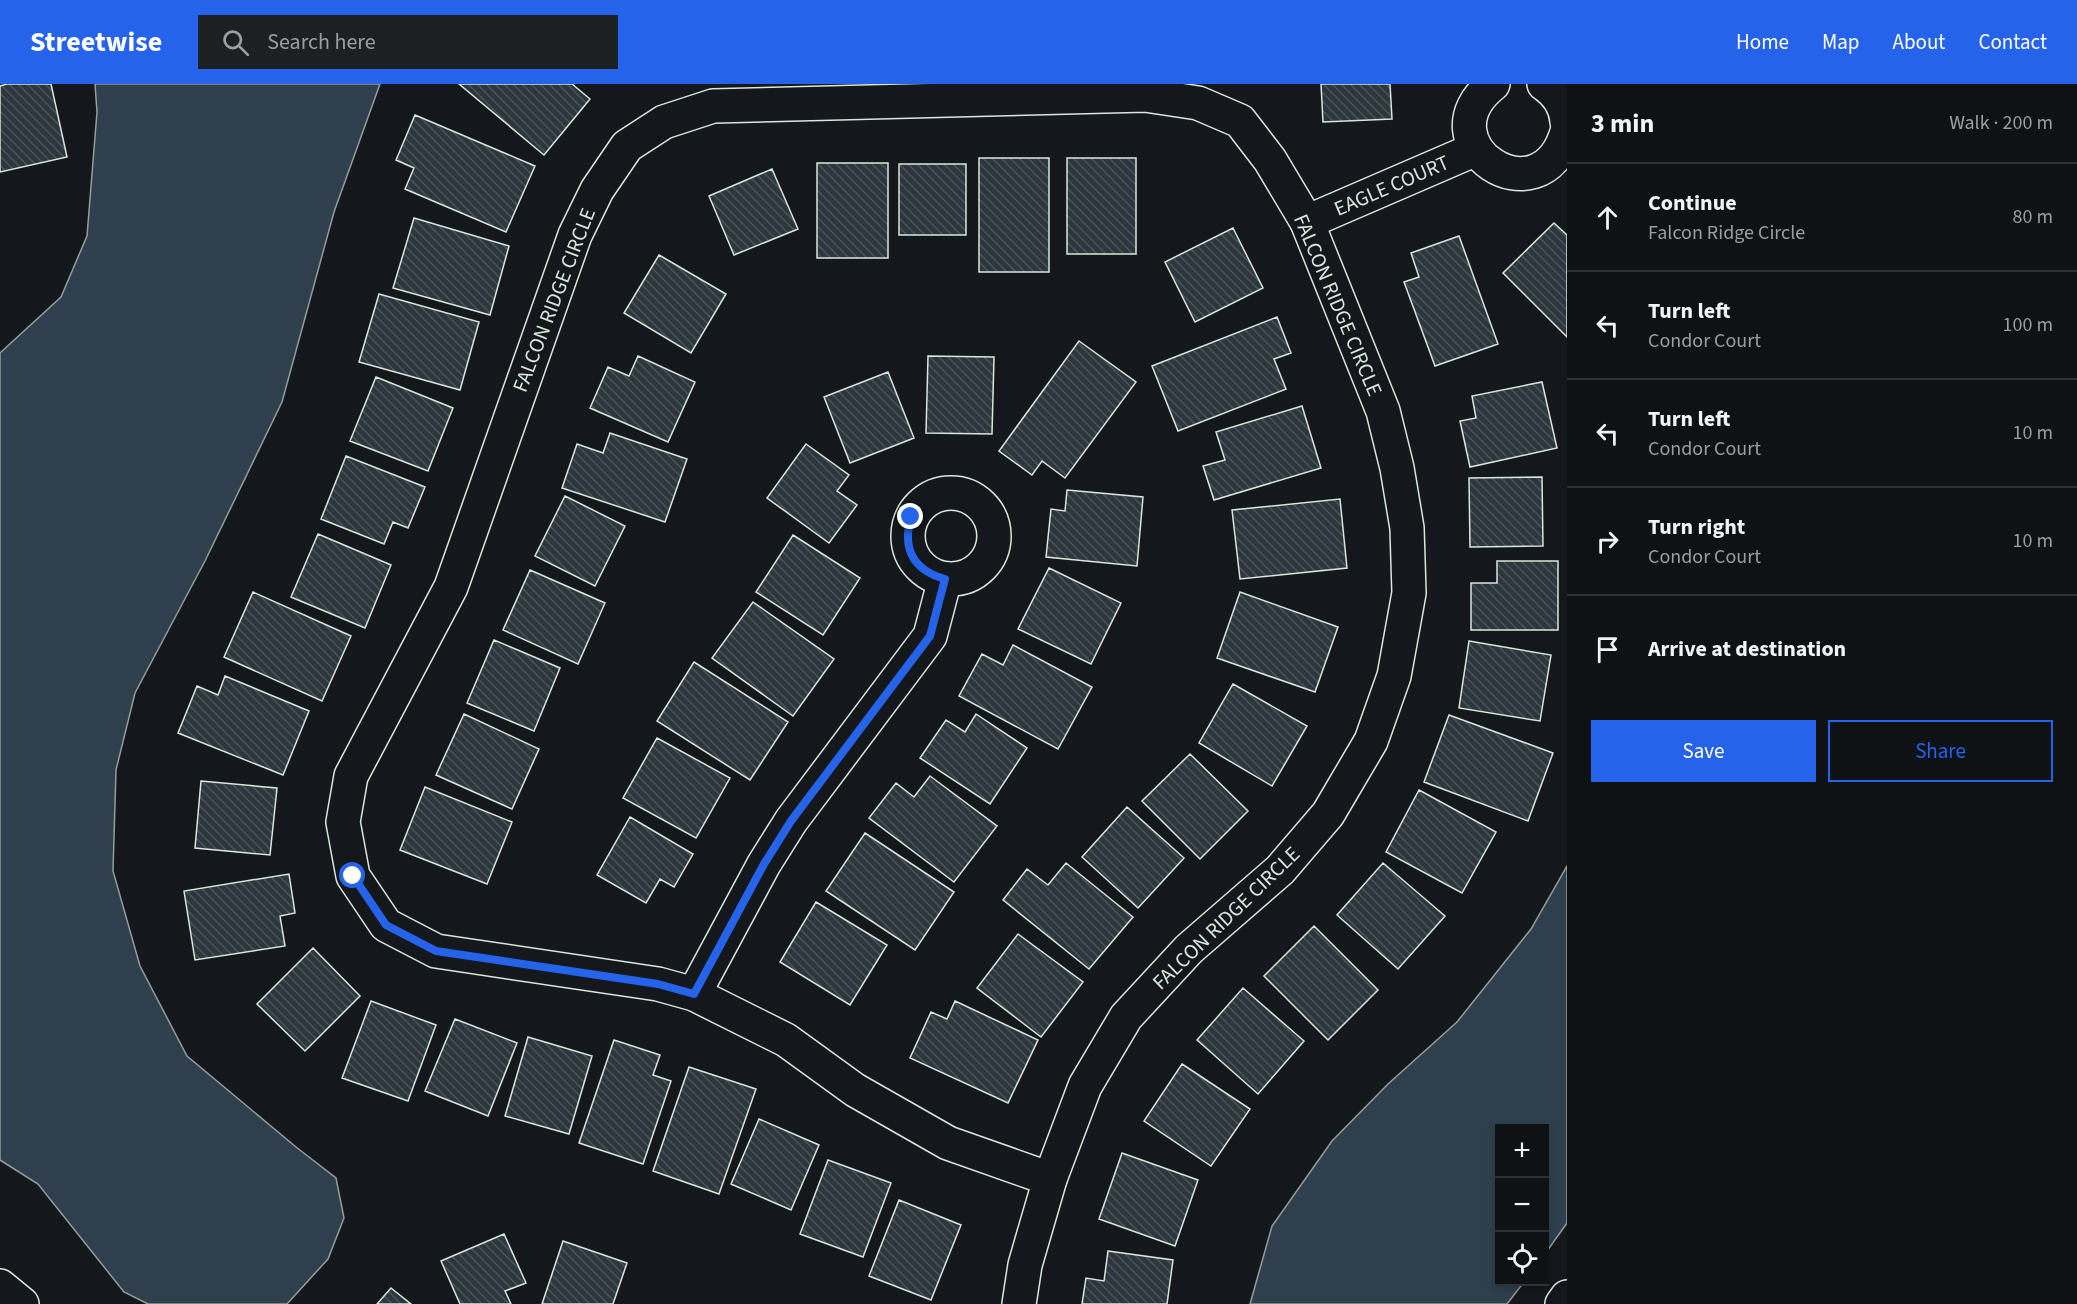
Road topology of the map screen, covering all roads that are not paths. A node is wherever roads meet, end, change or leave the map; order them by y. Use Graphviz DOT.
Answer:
graph roads {
  1 [pos="1493,84"];
  2 [pos="1544,84"];
  3 [pos="1567,122"];
  4 [pos="1567,132"];
  5 [pos="1476,149"];
  6 [pos="1307,222"];
  7 [pos="945,579"];
  8 [pos="694,994"];
  9 [pos="1050,1179"];
  10 [pos="0,1286"];
  11 [pos="1567,1297"];
  12 [pos="22,1304"];
  13 [pos="1019,1304"];
  14 [pos="1562,1304"];
  1 -- 5 [label="street, EAGLE COURT"];
  2 -- 3 [label="street"];
  4 -- 5 [label="street, EAGLE COURT"];
  5 -- 6 [label="street, EAGLE COURT"];
  6 -- 8 [label="street, FALCON RIDGE CIRCLE"];
  6 -- 9 [label="street, FALCON RIDGE CIRCLE"];
  7 -- 8 [label="street"];
  8 -- 9 [label="street, FALCON RIDGE CIRCLE"];
  9 -- 13 [label="street, FALCON RIDGE CIRCLE"];
  10 -- 12 [label="street"];
  11 -- 14 [label="street"];
}
